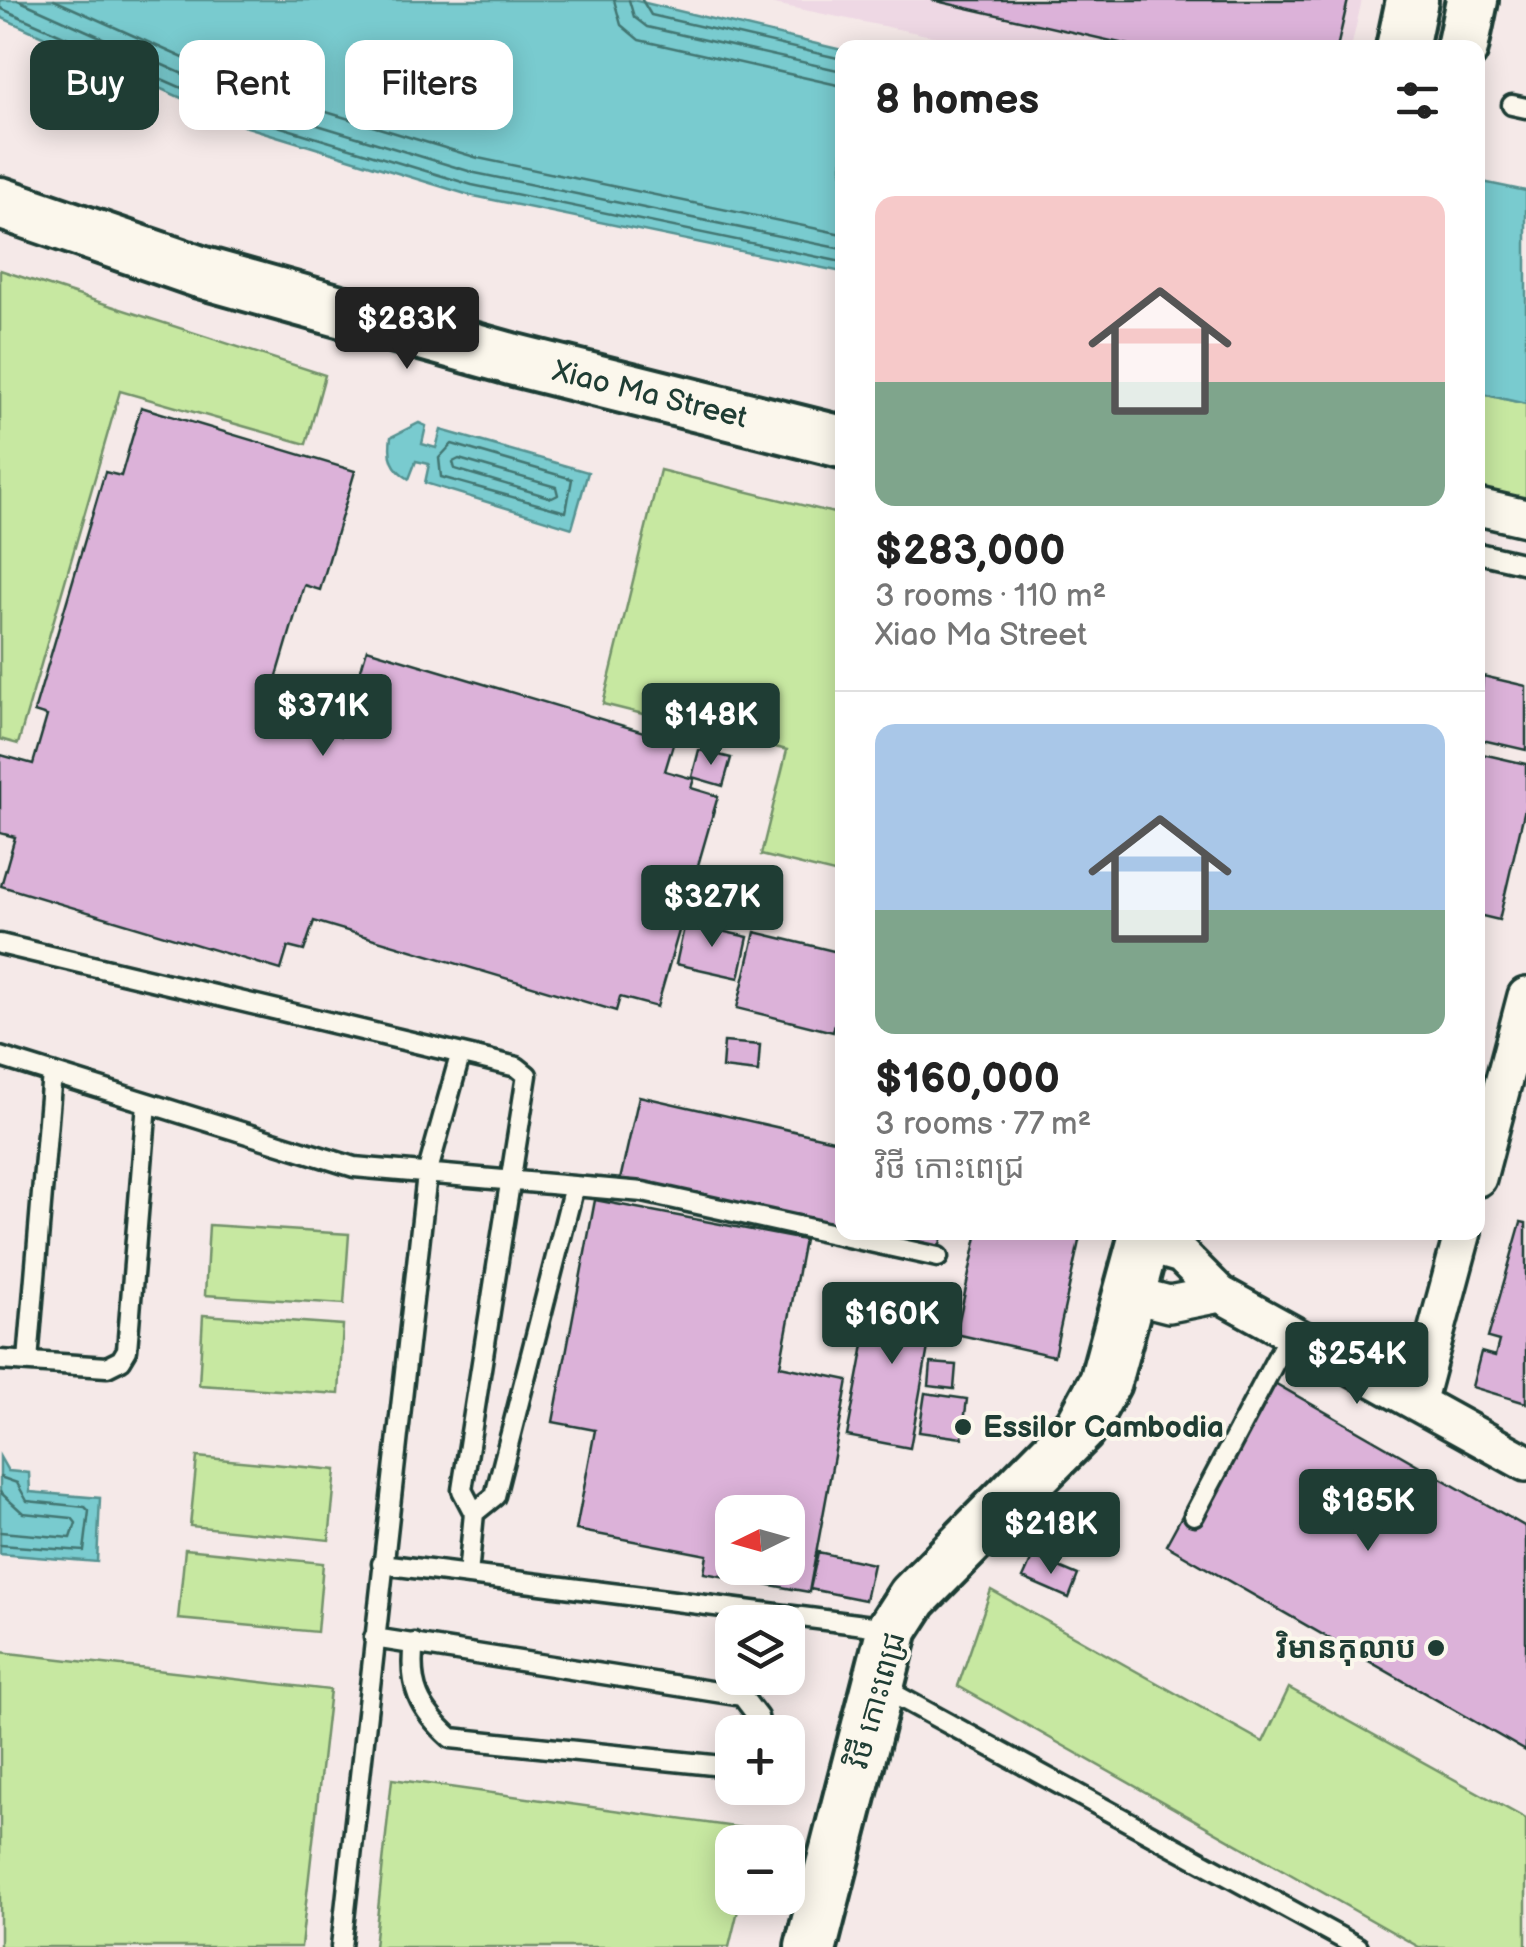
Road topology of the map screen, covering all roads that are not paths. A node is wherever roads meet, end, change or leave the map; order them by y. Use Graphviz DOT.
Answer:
graph roads {
  1 [pos="1412,0"];
  2 [pos="1472,0"];
  3 [pos="1404,40"];
  4 [pos="1464,40"];
  5 [pos="0,203"];
  6 [pos="835,440"];
  7 [pos="1485,509"];
  8 [pos="1526,518"];
  9 [pos="1485,555"];
  10 [pos="1526,564"];
  11 [pos="0,944"];
  12 [pos="1526,996"];
  13 [pos="460,1056"];
  14 [pos="0,1057"];
  15 [pos="52,1073"];
  16 [pos="147,1103"];
  17 [pos="1485,1151"];
  18 [pos="427,1174"];
  19 [pos="510,1180"];
  20 [pos="574,1186"];
  21 [pos="835,1234"];
  22 [pos="861,1240"];
  23 [pos="1144,1240"];
  24 [pos="1148,1240"];
  25 [pos="1461,1240"];
  26 [pos="938,1257"];
  27 [pos="1130,1294"];
  28 [pos="1220,1294"];
  29 [pos="1290,1333"];
  30 [pos="0,1360"];
  31 [pos="28,1361"];
  32 [pos="1418,1403"];
  33 [pos="1526,1463"];
  34 [pos="474,1513"];
  35 [pos="1194,1515"];
  36 [pos="382,1564"];
  37 [pos="468,1575"];
  38 [pos="893,1628"];
  39 [pos="374,1638"];
  40 [pos="414,1643"];
  41 [pos="878,1686"];
  42 [pos="756,1715"];
  43 [pos="715,1765"];
  44 [pos="342,1947"];
  45 [pos="811,1947"];
  46 [pos="1358,1947"];
  1 -- 3 [label="main road"];
  2 -- 4 [label="main road"];
  5 -- 6 [label="main road, Xiao Ma Street"];
  7 -- 8 [label="street"];
  9 -- 10 [label="lane"];
  11 -- 13 [label="lane"];
  12 -- 17 [label="street"];
  13 -- 18 [label="lane"];
  13 -- 19 [label="lane"];
  14 -- 15 [label="lane"];
  15 -- 16 [label="lane"];
  15 -- 31 [label="lane"];
  16 -- 18 [label="lane"];
  16 -- 31 [label="lane"];
  18 -- 19 [label="lane"];
  18 -- 36 [label="lane"];
  19 -- 20 [label="lane"];
  19 -- 34 [label="lane"];
  20 -- 21 [label="lane"];
  20 -- 34 [label="lane"];
  22 -- 26 [label="lane"];
  23 -- 27 [label="main road, វិថី កោះពេជ្រ"];
  24 -- 28 [label="street"];
  25 -- 32 [label="street"];
  27 -- 28 [label="street"];
  27 -- 38 [label="main road, វិថី កោះពេជ្រ"];
  28 -- 29 [label="street"];
  29 -- 32 [label="street"];
  29 -- 35 [label="lane"];
  30 -- 31 [label="lane"];
  32 -- 33 [label="street"];
  34 -- 37 [label="lane"];
  36 -- 37 [label="lane"];
  36 -- 39 [label="lane"];
  37 -- 38 [label="lane"];
  38 -- 41 [label="main road, វិថី កោះពេជ្រ"];
  39 -- 40 [label="lane"];
  39 -- 44 [label="lane"];
  40 -- 42 [label="lane"];
  40 -- 43 [label="lane"];
  41 -- 45 [label="main road, វិថី កោះពេជ្រ"];
  41 -- 46 [label="lane"];
}
